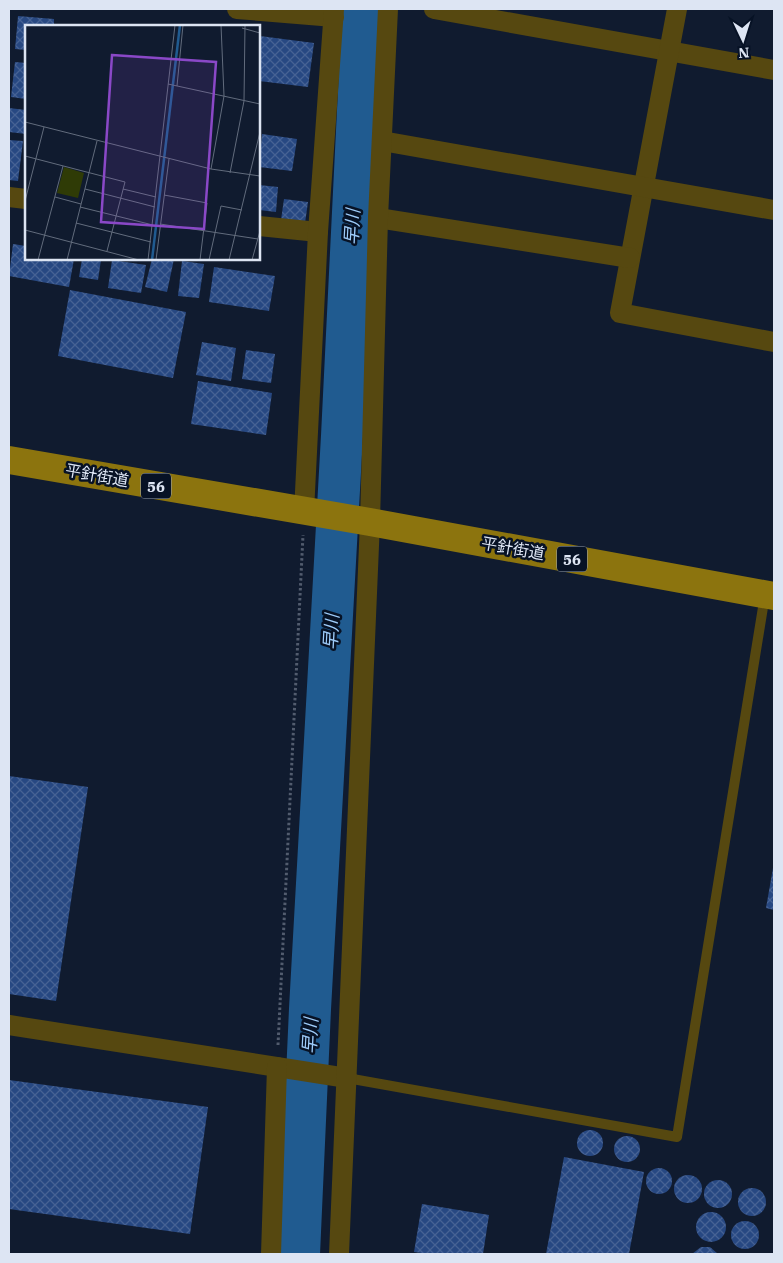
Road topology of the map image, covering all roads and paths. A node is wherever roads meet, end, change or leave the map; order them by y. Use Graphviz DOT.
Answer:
graph roads {
  1 [pos="238,9"];
  2 [pos="388,9"];
  3 [pos="434,9"];
  4 [pos="676,9"];
  5 [pos="334,13"];
  6 [pos="669,51"];
  7 [pos="774,70"];
  8 [pos="382,141"];
  9 [pos="643,187"];
  10 [pos="9,197"];
  11 [pos="25,199"];
  12 [pos="774,210"];
  13 [pos="378,218"];
  14 [pos="260,226"];
  15 [pos="318,232"];
  16 [pos="630,258"];
  17 [pos="774,342"];
  18 [pos="9,460"];
  19 [pos="304,512"];
  20 [pos="370,522"];
  21 [pos="769,595"];
  22 [pos="9,1025"];
  23 [pos="277,1067"];
  24 [pos="347,1078"];
  25 [pos="340,1253"];
  26 [pos="271,1254"];
  1 -- 5 [label="street"];
  2 -- 8 [label="street"];
  3 -- 6 [label="street"];
  4 -- 6 [label="street"];
  5 -- 15 [label="street"];
  6 -- 7 [label="street"];
  6 -- 9 [label="street"];
  8 -- 9 [label="street"];
  8 -- 13 [label="street"];
  9 -- 12 [label="street"];
  9 -- 16 [label="street"];
  10 -- 11 [label="street"];
  13 -- 16 [label="street"];
  13 -- 20 [label="street"];
  14 -- 15 [label="street"];
  15 -- 19 [label="street"];
  16 -- 17 [label="street"];
  18 -- 19 [label="main road, 平針街道 / 56"];
  19 -- 20 [label="main road, 56"];
  19 -- 23 [label="path"];
  20 -- 21 [label="main road, 平針街道 / 56"];
  20 -- 24 [label="street"];
  21 -- 24 [label="lane"];
  22 -- 23 [label="street"];
  23 -- 24 [label="street"];
  23 -- 26 [label="street"];
  24 -- 25 [label="street"];
}
